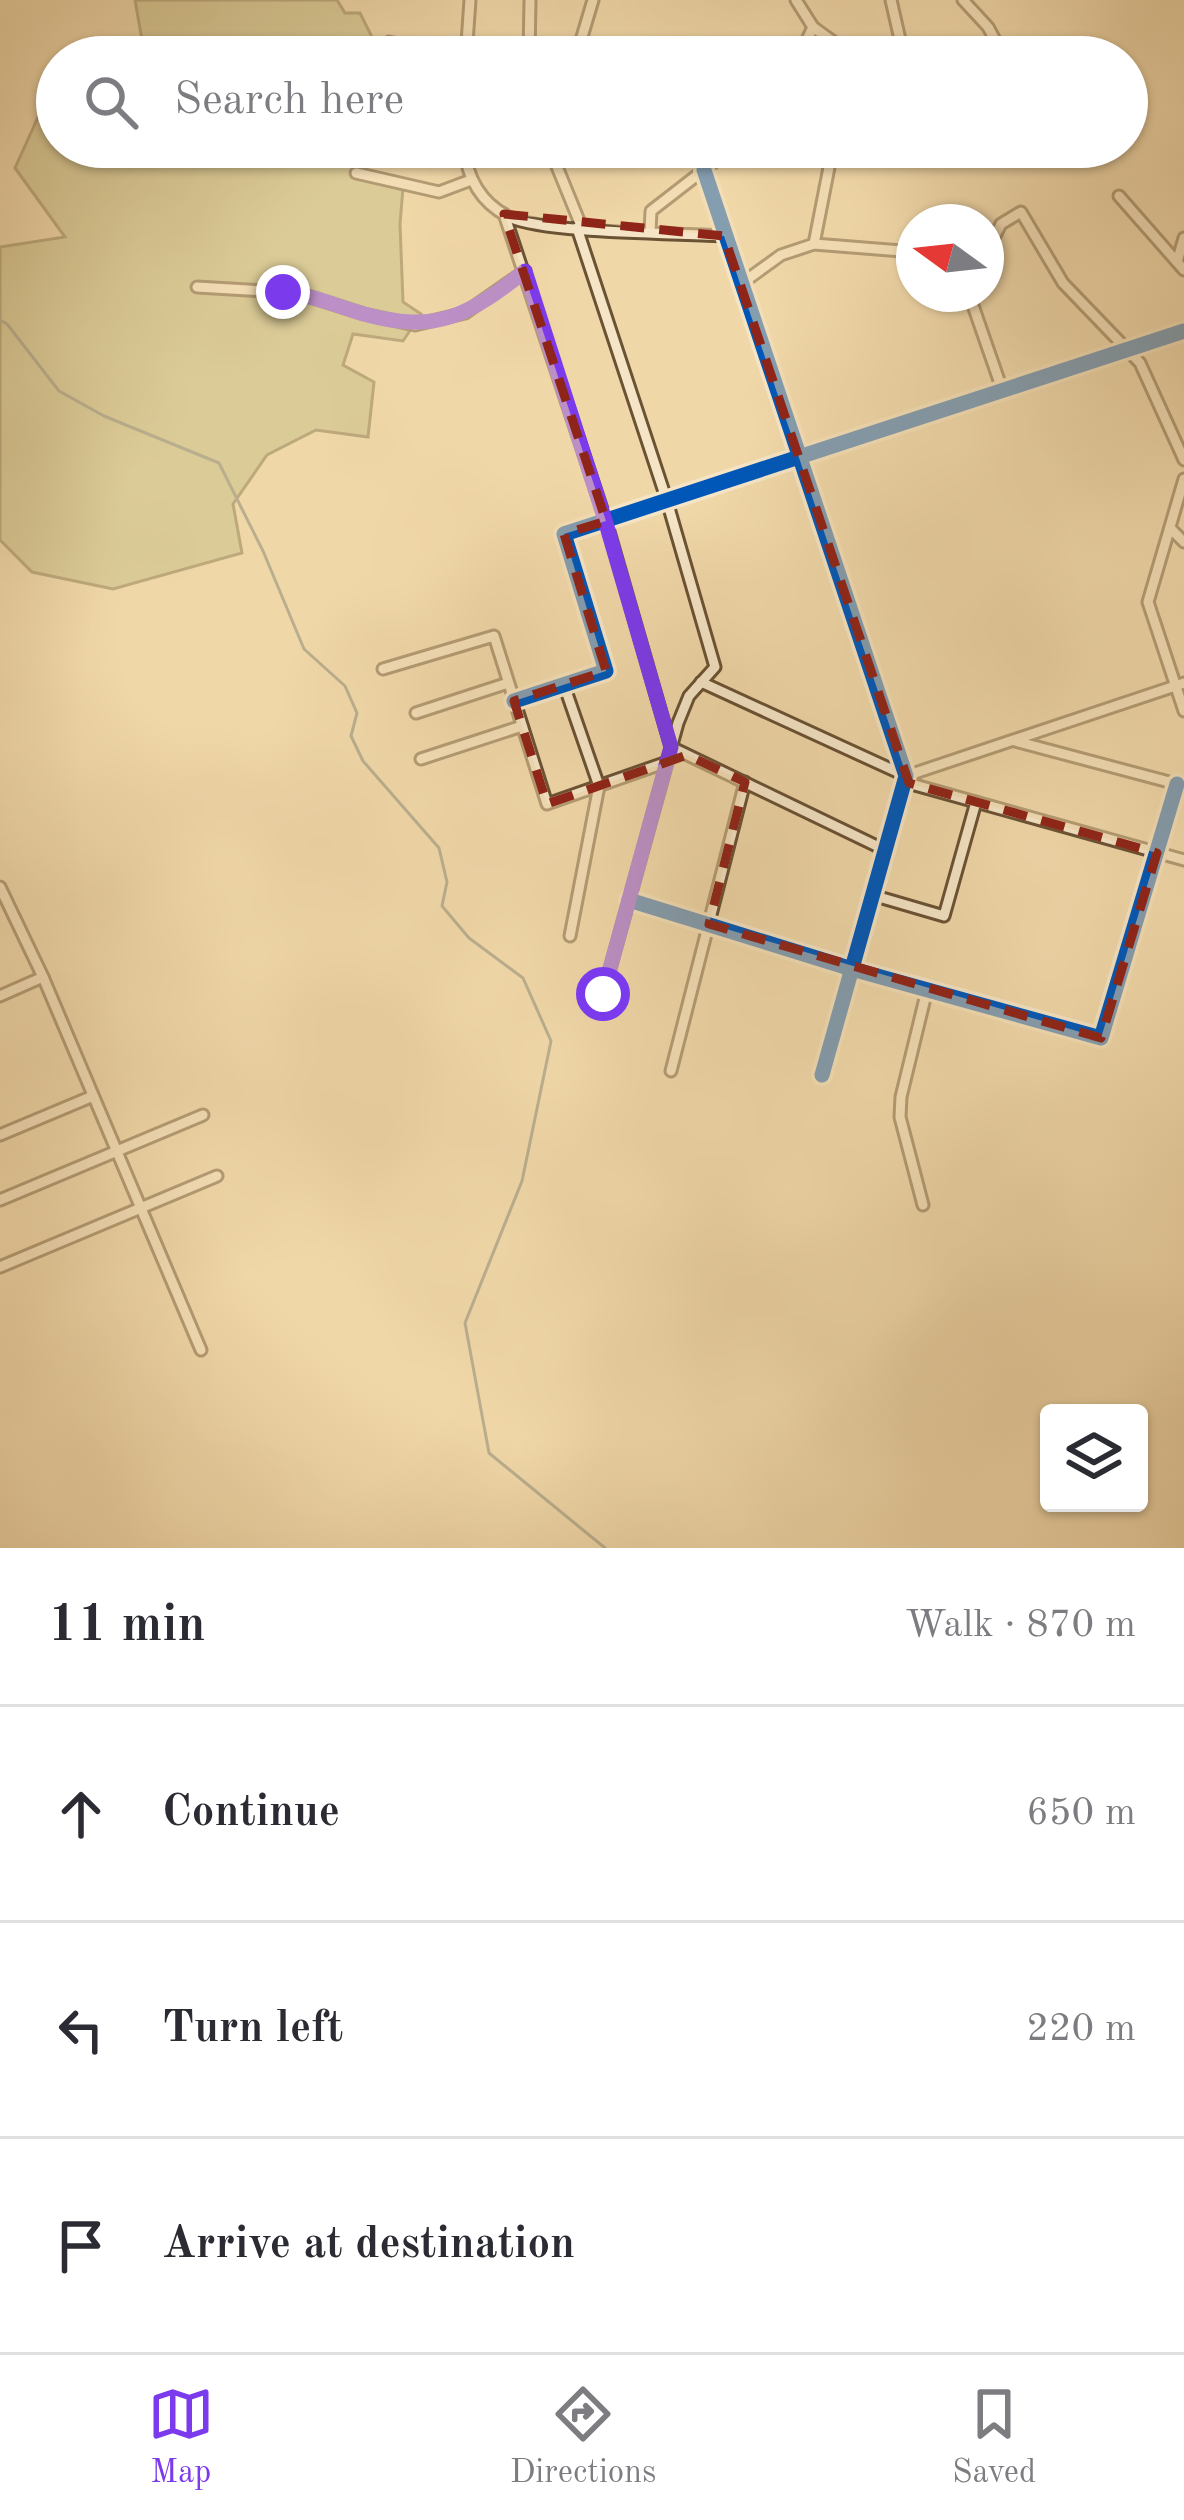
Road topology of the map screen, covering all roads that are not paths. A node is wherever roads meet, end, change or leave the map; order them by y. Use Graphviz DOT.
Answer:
graph roads {
  1 [pos="470,0"];
  2 [pos="530,0"];
  3 [pos="593,0"];
  4 [pos="796,0"];
  5 [pos="891,0"];
  6 [pos="964,0"];
  7 [pos="813,27"];
  8 [pos="467,36"];
  9 [pos="529,36"];
  10 [pos="582,36"];
  11 [pos="809,36"];
  12 [pos="825,36"];
  13 [pos="899,36"];
  14 [pos="993,36"];
  15 [pos="468,168"];
  16 [pos="557,168"];
  17 [pos="707,168"];
  18 [pos="829,168"];
  19 [pos="704,170"];
  20 [pos="356,173"];
  21 [pos="471,181"];
  22 [pos="1119,196"];
  23 [pos="504,214"];
  24 [pos="1004,222"];
  25 [pos="579,228"];
  26 [pos="650,232"];
  27 [pos="724,236"];
  28 [pos="1184,238"];
  29 [pos="814,244"];
  30 [pos="896,251"];
  31 [pos="1180,266"];
  32 [pos="525,271"];
  33 [pos="741,284"];
  34 [pos="196,287"];
  35 [pos="975,312"];
  36 [pos="1184,331"];
  37 [pos="1130,351"];
  38 [pos="1003,392"];
  39 [pos="799,460"];
  40 [pos="1184,460"];
  41 [pos="1184,479"];
  42 [pos="667,501"];
  43 [pos="605,520"];
  44 [pos="1169,528"];
  45 [pos="1184,542"];
  46 [pos="382,669"];
  47 [pos="701,682"];
  48 [pos="508,683"];
  49 [pos="1180,684"];
  50 [pos="564,685"];
  51 [pos="514,701"];
  52 [pos="1184,712"];
  53 [pos="416,713"];
  54 [pos="522,726"];
  55 [pos="1012,740"];
  56 [pos="671,747"];
  57 [pos="421,759"];
  58 [pos="667,762"];
  59 [pos="905,779"];
  60 [pos="745,782"];
  61 [pos="1181,785"];
  62 [pos="599,786"];
  63 [pos="976,802"];
  64 [pos="885,850"];
  65 [pos="1157,853"];
  66 [pos="1184,860"];
  67 [pos="0,887"];
  68 [pos="872,896"];
  69 [pos="629,900"];
  70 [pos="709,925"];
  71 [pos="570,935"];
  72 [pos="852,968"];
  73 [pos="43,977"];
  74 [pos="928,989"];
  75 [pos="603,994"];
  76 [pos="0,996"];
  77 [pos="671,1071"];
  78 [pos="821,1075"];
  79 [pos="93,1096"];
  80 [pos="203,1115"];
  81 [pos="0,1135"];
  82 [pos="117,1151"];
  83 [pos="217,1176"];
  84 [pos="0,1200"];
  85 [pos="923,1204"];
  86 [pos="141,1208"];
  87 [pos="0,1267"];
  88 [pos="202,1350"];
  1 -- 8 [label="street"];
  2 -- 9 [label="street"];
  3 -- 10 [label="street"];
  4 -- 7 [label="street"];
  5 -- 13 [label="street"];
  6 -- 14 [label="street"];
  7 -- 11 [label="street"];
  7 -- 12 [label="street"];
  15 -- 21 [label="street"];
  16 -- 25 [label="street"];
  17 -- 19 [label="street"];
  18 -- 29 [label="street"];
  19 -- 26 [label="street"];
  19 -- 27 [label="street"];
  20 -- 21 [label="street"];
  21 -- 23 [label="street"];
  22 -- 31 [label="street"];
  23 -- 25 [label="street"];
  23 -- 32 [label="street"];
  24 -- 37 [label="street"];
  25 -- 26 [label="street"];
  25 -- 42 [label="street"];
  26 -- 27 [label="street"];
  27 -- 33 [label="street"];
  28 -- 31 [label="street"];
  29 -- 30 [label="street"];
  29 -- 33 [label="street"];
  32 -- 34 [label="street"];
  32 -- 43 [label="street"];
  33 -- 39 [label="street"];
  35 -- 38 [label="street"];
  36 -- 37 [label="street"];
  37 -- 38 [label="street"];
  37 -- 40 [label="street"];
  38 -- 39 [label="street"];
  39 -- 42 [label="street"];
  39 -- 59 [label="street"];
  41 -- 44 [label="street"];
  42 -- 43 [label="street"];
  42 -- 47 [label="street"];
  43 -- 50 [label="street"];
  43 -- 56 [label="street"];
  44 -- 45 [label="street"];
  44 -- 49 [label="street"];
  46 -- 48 [label="street"];
  47 -- 56 [label="street"];
  47 -- 59 [label="street"];
  48 -- 51 [label="street"];
  48 -- 53 [label="street"];
  49 -- 52 [label="street"];
  49 -- 55 [label="street"];
  50 -- 51 [label="street"];
  50 -- 62 [label="street"];
  51 -- 54 [label="street"];
  54 -- 57 [label="street"];
  54 -- 62 [label="street"];
  55 -- 59 [label="street"];
  55 -- 61 [label="street"];
  56 -- 58 [label="street"];
  56 -- 60 [label="street"];
  58 -- 62 [label="street"];
  58 -- 69 [label="street"];
  59 -- 63 [label="street"];
  59 -- 64 [label="street"];
  60 -- 64 [label="street"];
  60 -- 70 [label="street"];
  61 -- 65 [label="street"];
  62 -- 71 [label="street"];
  63 -- 65 [label="street"];
  63 -- 68 [label="street"];
  64 -- 68 [label="street"];
  65 -- 66 [label="street"];
  65 -- 74 [label="street"];
  67 -- 73 [label="street"];
  68 -- 72 [label="street"];
  69 -- 70 [label="street"];
  69 -- 75 [label="street"];
  70 -- 72 [label="street"];
  70 -- 77 [label="street"];
  72 -- 74 [label="street"];
  72 -- 78 [label="street"];
  73 -- 76 [label="street"];
  73 -- 79 [label="street"];
  74 -- 85 [label="street"];
  79 -- 81 [label="street"];
  79 -- 82 [label="street"];
  80 -- 82 [label="street"];
  82 -- 84 [label="street"];
  82 -- 86 [label="street"];
  83 -- 86 [label="street"];
  86 -- 87 [label="street"];
  86 -- 88 [label="street"];
}
